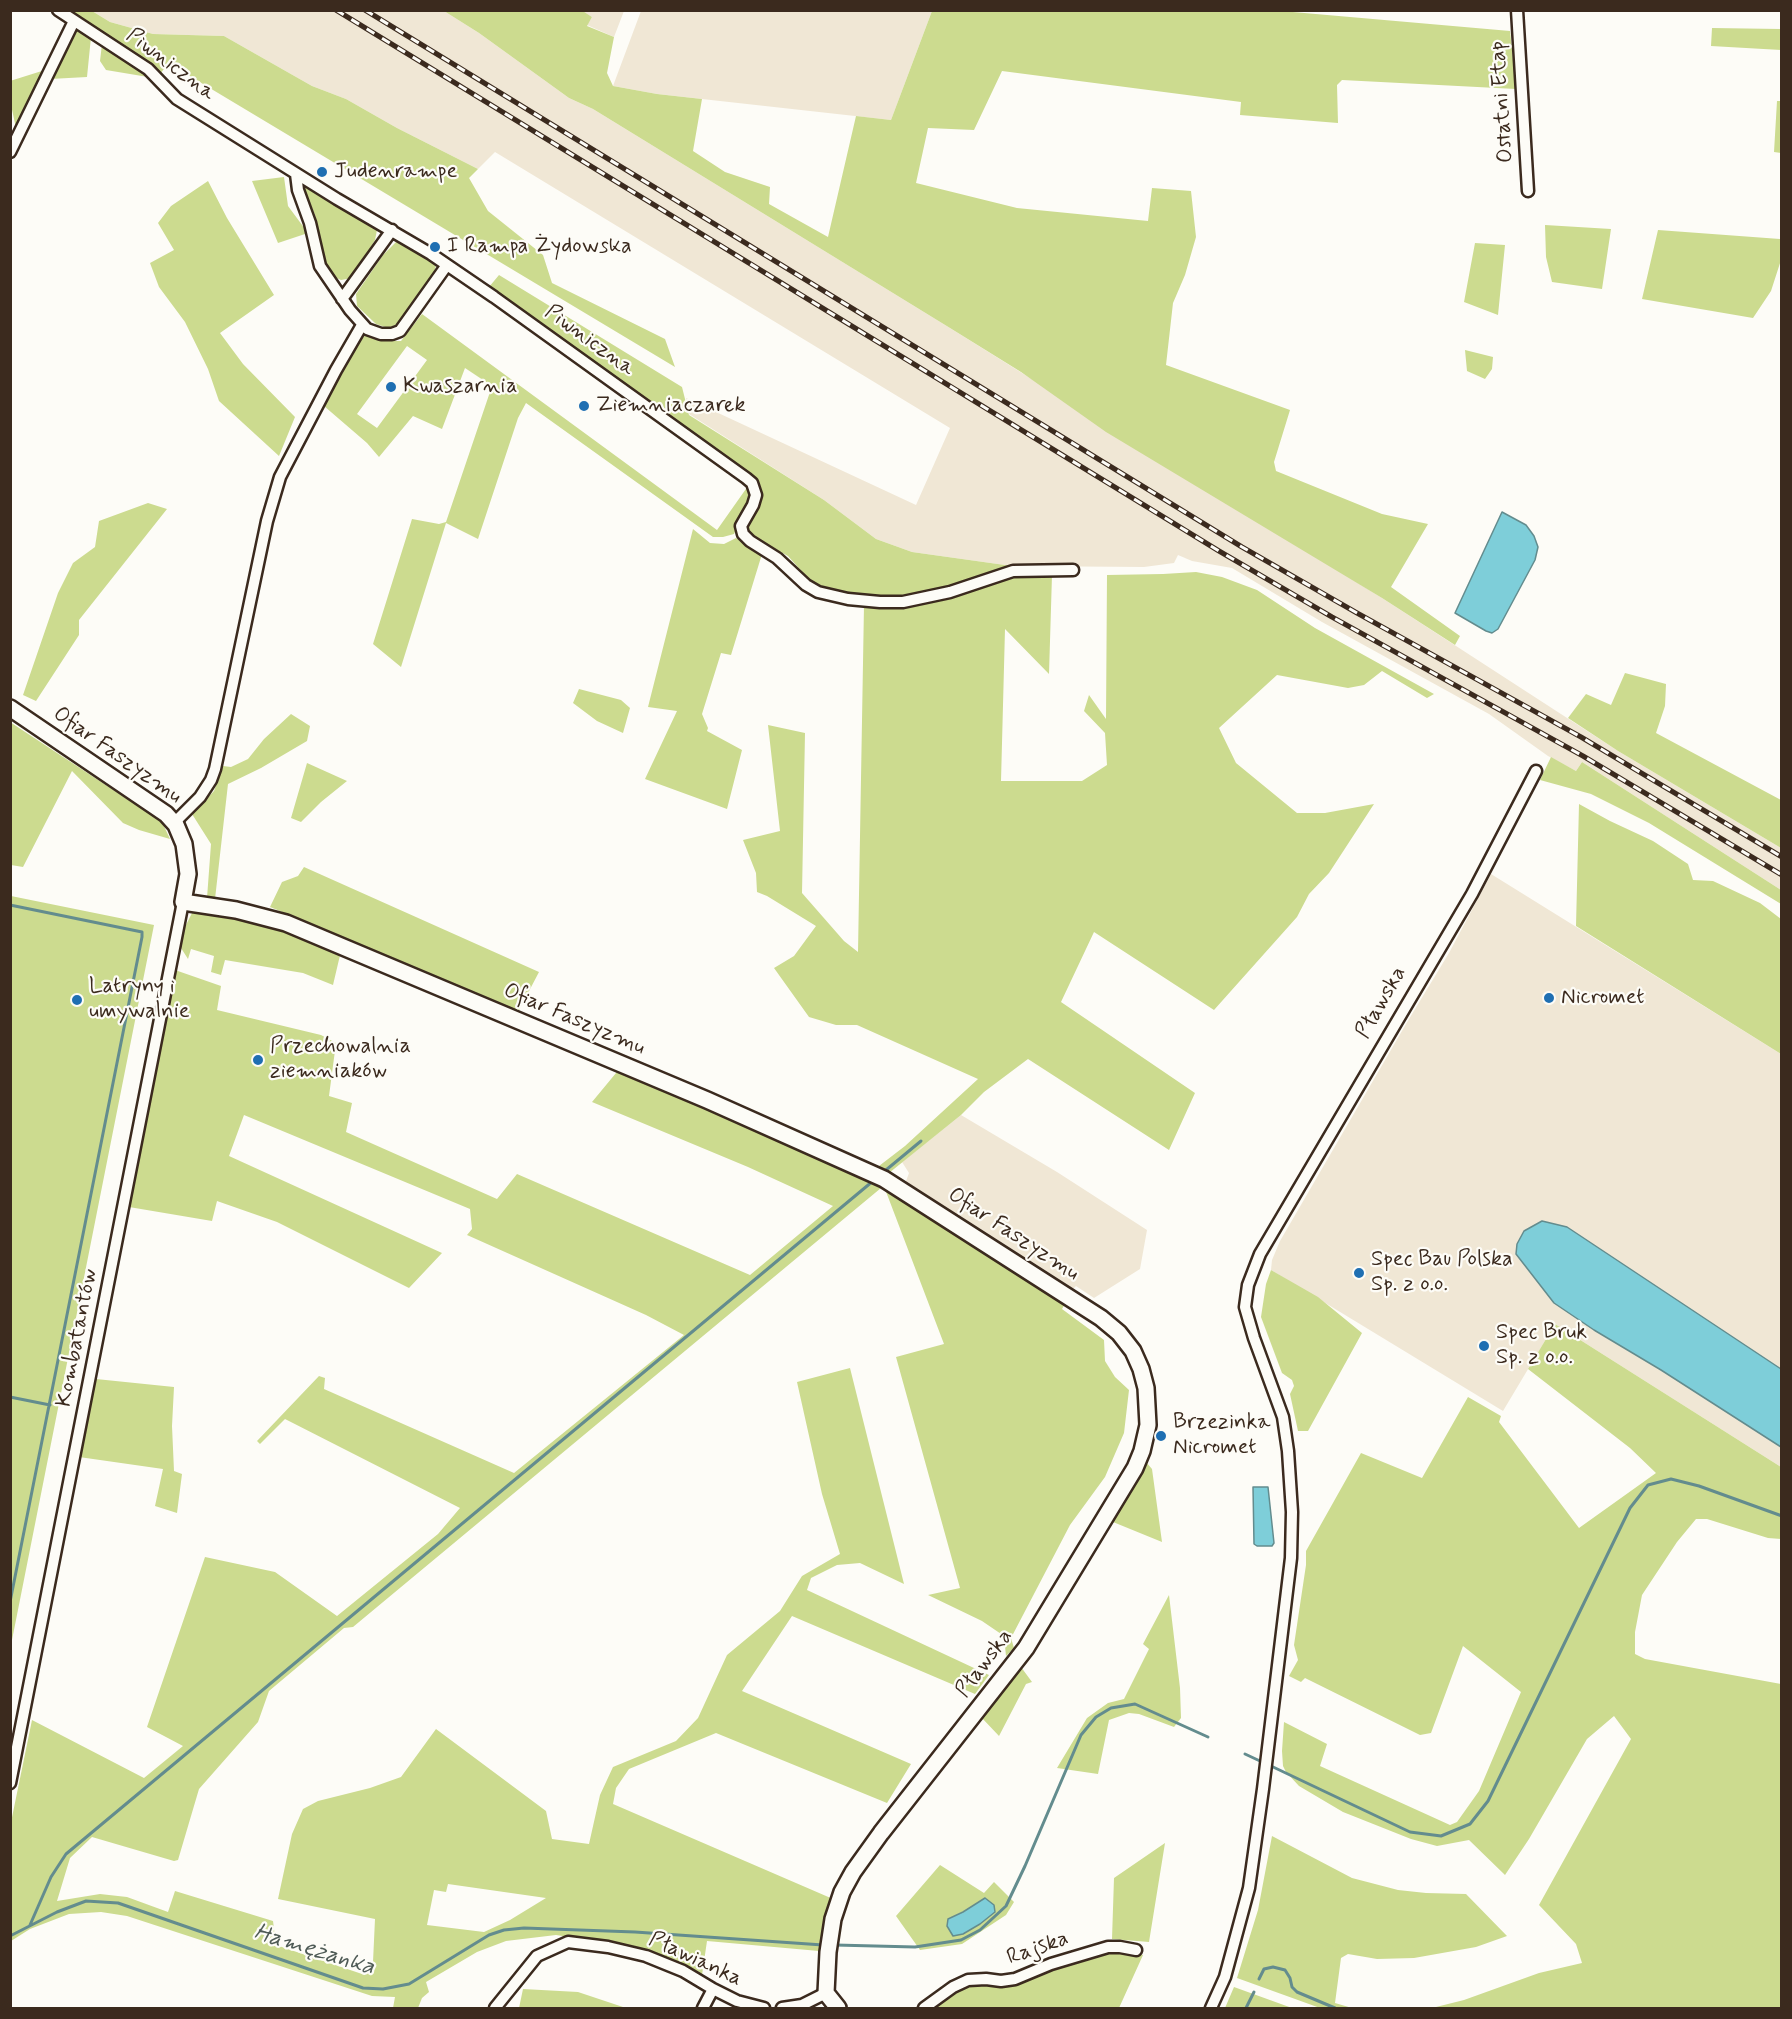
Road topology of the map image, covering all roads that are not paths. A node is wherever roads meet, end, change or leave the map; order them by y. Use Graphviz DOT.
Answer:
graph roads {
  1 [pos="58,10"];
  2 [pos="1517,10"];
  3 [pos="74,21"];
  4 [pos="10,152"];
  5 [pos="296,174"];
  6 [pos="1528,191"];
  7 [pos="392,231"];
  8 [pos="447,265"];
  9 [pos="342,299"];
  10 [pos="362,325"];
  11 [pos="1073,570"];
  12 [pos="10,708"];
  13 [pos="1536,771"];
  14 [pos="174,823"];
  15 [pos="183,902"];
  16 [pos="1146,1388"];
  17 [pos="10,1783"];
  18 [pos="1136,1950"];
  19 [pos="713,1989"];
  20 [pos="826,1993"];
  21 [pos="495,2008"];
  22 [pos="704,2008"];
  23 [pos="764,2008"];
  24 [pos="782,2008"];
  25 [pos="838,2008"];
  26 [pos="924,2008"];
  27 [pos="1211,2008"];
  1 -- 3 [label="street, Piwniczna"];
  2 -- 6 [label="street, Ostatni Etap"];
  3 -- 4 [label="street"];
  3 -- 5 [label="street, Piwniczna"];
  5 -- 7 [label="street, Piwniczna"];
  5 -- 9 [label="street"];
  7 -- 8 [label="street, Piwniczna"];
  7 -- 9 [label="street"];
  8 -- 10 [label="street"];
  8 -- 11 [label="street, Piwniczna"];
  9 -- 10 [label="street"];
  10 -- 14 [label="street"];
  12 -- 14 [label="street, Ofiar Faszyzmu"];
  13 -- 27 [label="street, Pławska"];
  14 -- 15 [label="street, Ofiar Faszyzmu"];
  15 -- 16 [label="street, Ofiar Faszyzmu"];
  15 -- 17 [label="street, Kombatantów"];
  16 -- 20 [label="street, Pławska"];
  18 -- 26 [label="street, Rajska"];
  19 -- 21 [label="street, Pławianka"];
  19 -- 22 [label="street"];
  19 -- 23 [label="street, Pławianka"];
  20 -- 24 [label="street"];
  20 -- 25 [label="street"];
}
